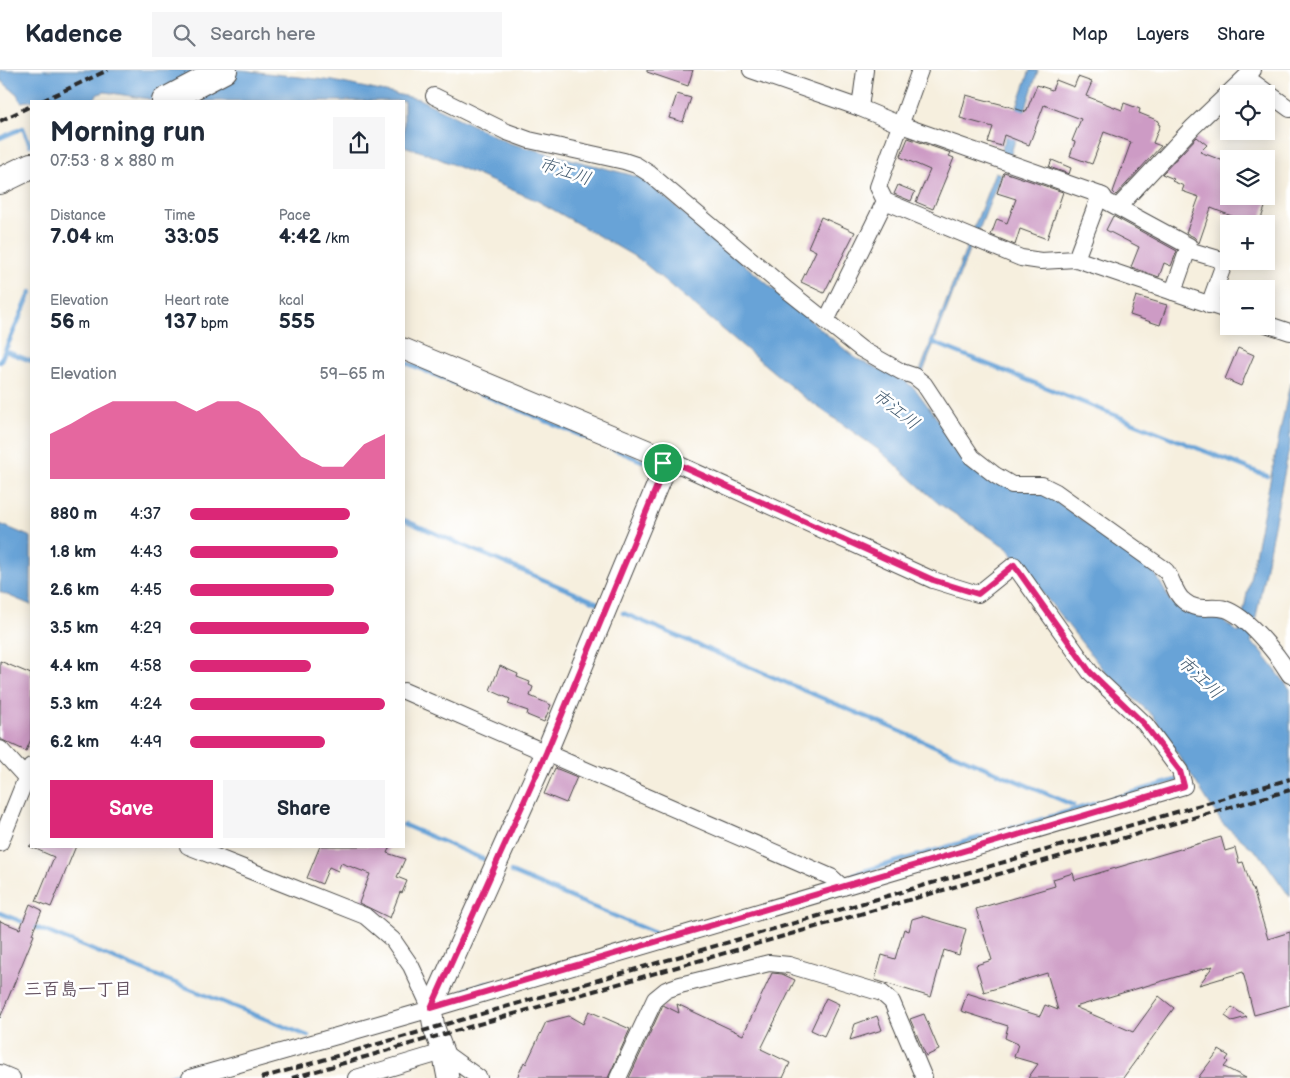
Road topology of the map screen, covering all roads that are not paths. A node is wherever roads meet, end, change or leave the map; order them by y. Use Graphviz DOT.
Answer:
graph roads {
  1 [pos="224,70"];
  2 [pos="751,70"];
  3 [pos="866,70"];
  4 [pos="920,70"];
  5 [pos="1250,73"];
  6 [pos="434,96"];
  7 [pos="167,100"];
  8 [pos="860,108"];
  9 [pos="1290,109"];
  10 [pos="901,125"];
  11 [pos="30,166"];
  12 [pos="0,181"];
  13 [pos="1100,195"];
  14 [pos="885,201"];
  15 [pos="1119,206"];
  16 [pos="1188,250"];
  17 [pos="1076,259"];
  18 [pos="1173,292"];
  19 [pos="1209,305"];
  20 [pos="1220,308"];
  21 [pos="826,321"];
  22 [pos="1275,327"];
  23 [pos="1290,332"];
  24 [pos="405,349"];
  25 [pos="663,463"];
  26 [pos="1290,675"];
  27 [pos="405,691"];
  28 [pos="0,750"];
  29 [pos="546,753"];
  30 [pos="30,776"];
  31 [pos="1,839"];
  32 [pos="193,848"];
  33 [pos="842,887"];
  34 [pos="431,1008"];
  35 [pos="443,1052"];
  36 [pos="0,1073"];
  37 [pos="12,1078"];
  38 [pos="190,1078"];
  39 [pos="356,1078"];
  40 [pos="448,1078"];
  41 [pos="479,1078"];
  42 [pos="618,1078"];
  43 [pos="924,1078"];
  1 -- 7 [label="main road"];
  2 -- 8 [label="street"];
  3 -- 8 [label="street"];
  4 -- 10 [label="street"];
  5 -- 9 [label="street"];
  5 -- 15 [label="street"];
  6 -- 21 [label="street"];
  8 -- 10 [label="street"];
  10 -- 13 [label="street"];
  10 -- 14 [label="street"];
  11 -- 12 [label="main road"];
  13 -- 15 [label="street"];
  13 -- 17 [label="street"];
  14 -- 17 [label="street"];
  14 -- 21 [label="street"];
  15 -- 16 [label="street"];
  16 -- 18 [label="street"];
  16 -- 19 [label="street"];
  17 -- 18 [label="street"];
  18 -- 19 [label="street"];
  19 -- 20 [label="street"];
  21 -- 26 [label="street"];
  22 -- 23 [label="street"];
  24 -- 25 [label="street"];
  25 -- 29 [label="street"];
  25 -- 33 [label="street"];
  27 -- 29 [label="street"];
  28 -- 30 [label="street"];
  29 -- 33 [label="street"];
  29 -- 34 [label="street"];
  30 -- 31 [label="street"];
  32 -- 34 [label="street"];
  33 -- 34 [label="street"];
  34 -- 35 [label="street"];
  34 -- 38 [label="street"];
  35 -- 39 [label="street"];
  35 -- 40 [label="street"];
  35 -- 41 [label="street"];
  36 -- 37 [label="street"];
  42 -- 43 [label="street"];
}
